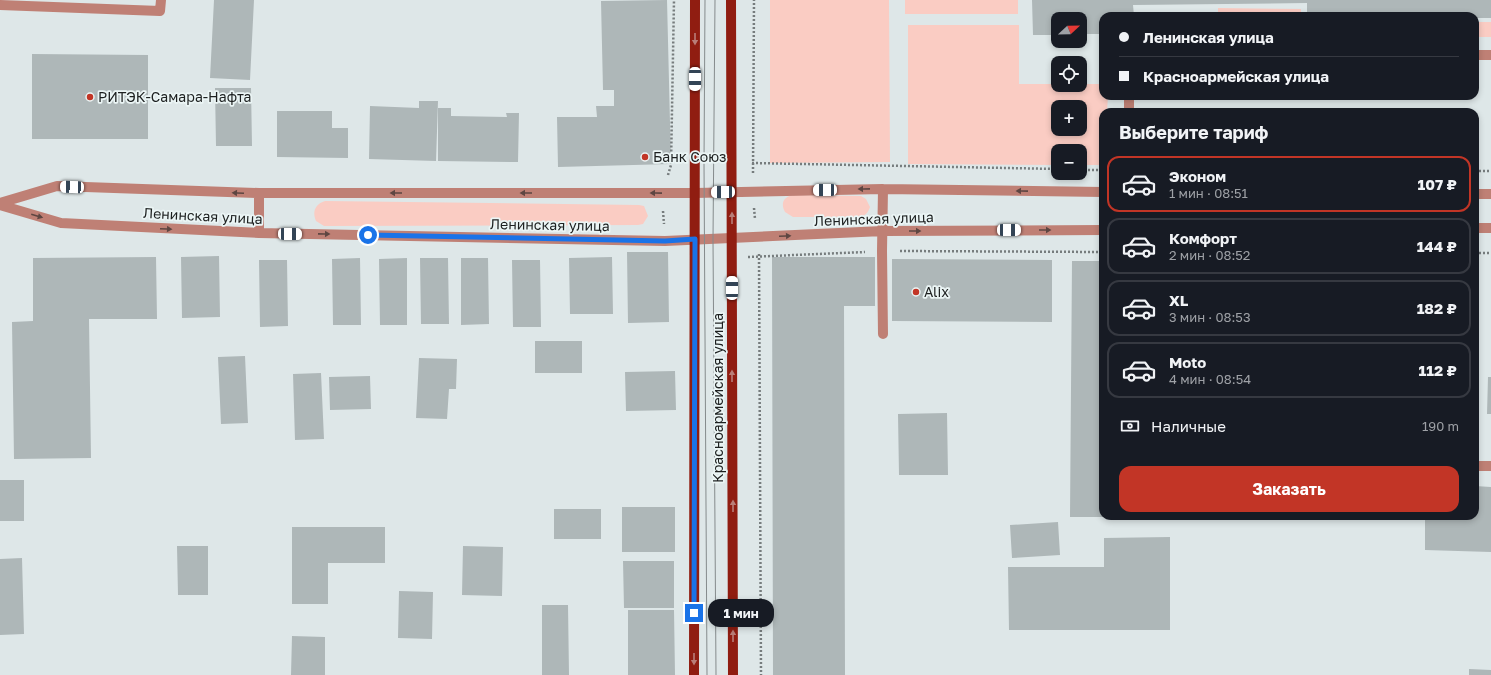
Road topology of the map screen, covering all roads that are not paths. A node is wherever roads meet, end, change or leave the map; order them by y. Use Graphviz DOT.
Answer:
graph roads {
  1 [pos="161,0"];
  2 [pos="695,0"];
  3 [pos="732,0"];
  4 [pos="0,5"];
  5 [pos="1479,55"];
  6 [pos="1491,55"];
  7 [pos="883,188"];
  8 [pos="732,192"];
  9 [pos="1099,192"];
  10 [pos="695,193"];
  11 [pos="259,194"];
  12 [pos="1479,194"];
  13 [pos="1491,194"];
  14 [pos="0,204"];
  15 [pos="1479,228"];
  16 [pos="1491,228"];
  17 [pos="1099,230"];
  18 [pos="883,231"];
  19 [pos="259,233"];
  20 [pos="732,238"];
  21 [pos="695,239"];
  22 [pos="883,334"];
  23 [pos="1479,466"];
  24 [pos="1491,466"];
  25 [pos="694,675"];
  26 [pos="733,675"];
  1 -- 4 [label="street"];
  2 -- 10 [label="main road, Красноармейская улица, one-way"];
  3 -- 8 [label="main road, Красноармейская улица"];
  5 -- 6 [label="street"];
  7 -- 8 [label="street, Ленинская улица, one-way"];
  9 -- 7 [label="street, Ленинская улица, one-way"];
  7 -- 18 [label="street"];
  8 -- 10 [label="street, Ленинская улица"];
  20 -- 8 [label="main road, Красноармейская улица, one-way"];
  10 -- 11 [label="street, Ленинская улица, one-way"];
  10 -- 21 [label="main road, Красноармейская улица"];
  11 -- 14 [label="street, Ленинская улица, one-way"];
  11 -- 19 [label="street"];
  12 -- 13 [label="street"];
  14 -- 19 [label="street, Ленинская улица, one-way"];
  15 -- 16 [label="street"];
  18 -- 17 [label="street, Ленинская улица, one-way"];
  20 -- 18 [label="street, Ленинская улица, one-way"];
  18 -- 22 [label="street"];
  19 -- 21 [label="street, Ленинская улица, one-way"];
  20 -- 21 [label="street, Ленинская улица"];
  26 -- 20 [label="main road, Красноармейская улица, one-way"];
  21 -- 25 [label="main road, Красноармейская улица, one-way"];
  23 -- 24 [label="street"];
}
